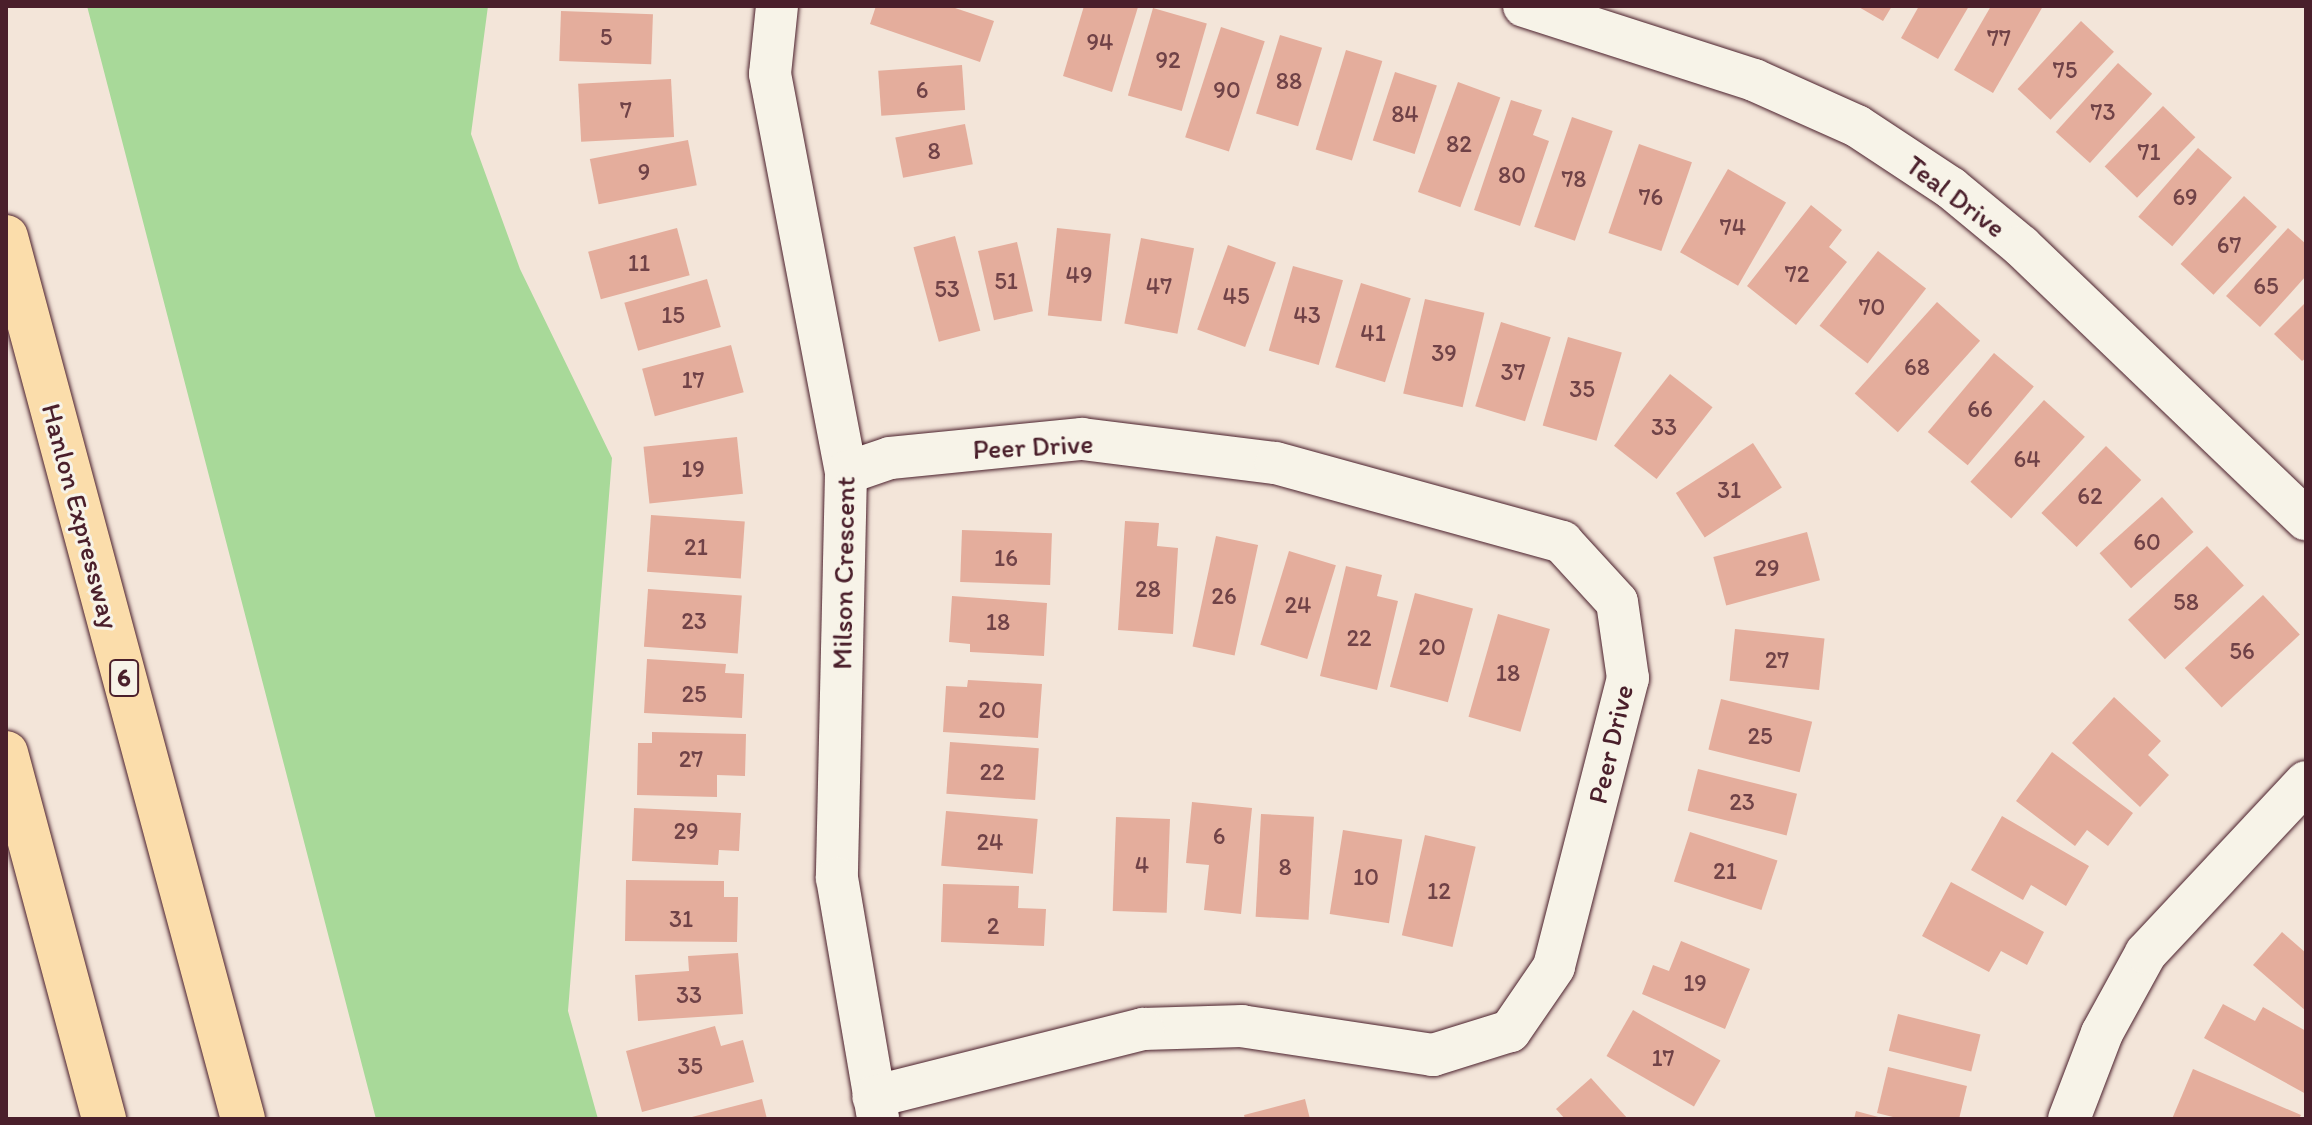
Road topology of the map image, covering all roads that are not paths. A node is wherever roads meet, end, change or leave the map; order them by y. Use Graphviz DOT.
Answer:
graph roads {
  1 [pos="777,6"];
  2 [pos="1524,6"];
  3 [pos="6,237"];
  4 [pos="846,473"];
  5 [pos="2306,519"];
  6 [pos="6,753"];
  7 [pos="2306,782"];
  8 [pos="876,1108"];
  9 [pos="104,1119"];
  10 [pos="243,1119"];
  11 [pos="2069,1119"];
  1 -- 4 [label="street, Milson Crescent"];
  2 -- 5 [label="street, Teal Drive"];
  3 -- 10 [label="highway, Hanlon Expressway / 6"];
  4 -- 8 [label="street, Milson Crescent"];
  4 -- 8 [label="street, Peer Drive"];
  6 -- 9 [label="highway"];
  7 -- 11 [label="street"];
}
